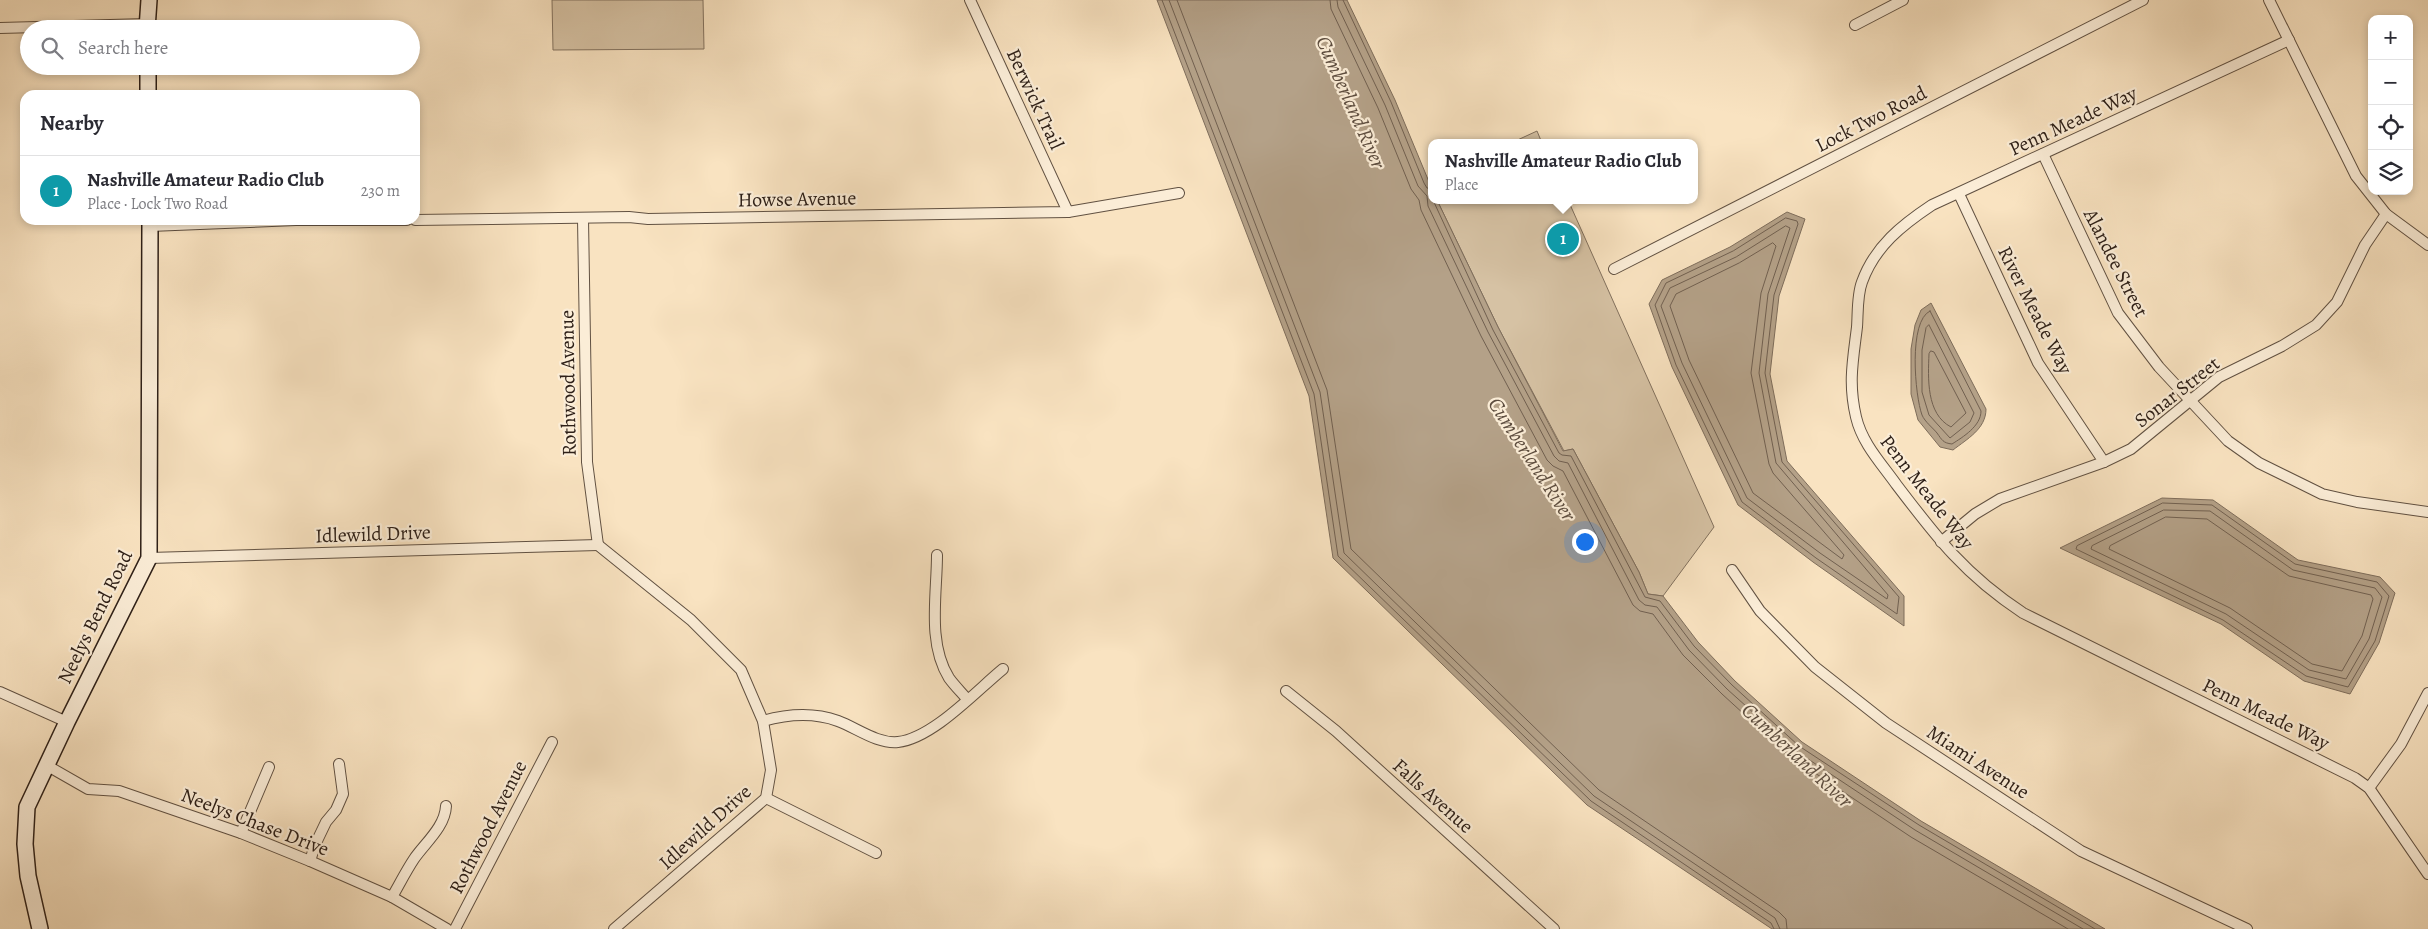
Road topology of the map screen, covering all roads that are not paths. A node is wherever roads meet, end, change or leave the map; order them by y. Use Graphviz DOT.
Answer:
graph roads {
  1 [pos="148,0"];
  2 [pos="970,0"];
  3 [pos="1903,0"];
  4 [pos="2143,0"];
  5 [pos="2269,0"];
  6 [pos="147,20"];
  7 [pos="1854,25"];
  8 [pos="0,28"];
  9 [pos="20,28"];
  10 [pos="2289,40"];
  11 [pos="148,75"];
  12 [pos="148,90"];
  13 [pos="2043,154"];
  14 [pos="1179,193"];
  15 [pos="1959,194"];
  16 [pos="1068,212"];
  17 [pos="2386,214"];
  18 [pos="583,219"];
  19 [pos="420,220"];
  20 [pos="150,225"];
  21 [pos="2428,245"];
  22 [pos="1614,269"];
  23 [pos="2191,400"];
  24 [pos="2104,462"];
  25 [pos="2428,512"];
  26 [pos="1941,542"];
  27 [pos="598,545"];
  28 [pos="937,555"];
  29 [pos="149,558"];
  30 [pos="1732,570"];
  31 [pos="1003,669"];
  32 [pos="1286,691"];
  33 [pos="0,692"];
  34 [pos="2428,693"];
  35 [pos="967,698"];
  36 [pos="763,721"];
  37 [pos="66,722"];
  38 [pos="552,742"];
  39 [pos="339,764"];
  40 [pos="46,765"];
  41 [pos="268,767"];
  42 [pos="2370,788"];
  43 [pos="766,798"];
  44 [pos="446,806"];
  45 [pos="241,833"];
  46 [pos="876,853"];
  47 [pos="310,861"];
  48 [pos="2428,874"];
  49 [pos="392,897"];
  50 [pos="40,929"];
  51 [pos="447,929"];
  52 [pos="455,929"];
  53 [pos="614,929"];
  54 [pos="1554,929"];
  55 [pos="2247,929"];
  1 -- 6 [label="main road"];
  2 -- 16 [label="street, Berwick Trail"];
  3 -- 7 [label="street"];
  4 -- 22 [label="street, Lock Two Road"];
  5 -- 10 [label="street"];
  8 -- 9 [label="street"];
  10 -- 13 [label="street, Penn Meade Way"];
  10 -- 17 [label="street"];
  11 -- 12 [label="main road"];
  13 -- 15 [label="street, Penn Meade Way"];
  13 -- 23 [label="street, Alandee Street"];
  14 -- 16 [label="street, Howse Avenue"];
  15 -- 24 [label="street, River Meade Way"];
  15 -- 26 [label="street, Penn Meade Way"];
  16 -- 18 [label="street, Howse Avenue"];
  17 -- 21 [label="street"];
  17 -- 23 [label="street, Sonar Street"];
  18 -- 19 [label="street, Howse Avenue"];
  18 -- 27 [label="street, Rothwood Avenue"];
  20 -- 29 [label="main road, Neelys Bend Road"];
  23 -- 24 [label="street, Sonar Street"];
  23 -- 25 [label="street, Alandee Street"];
  24 -- 26 [label="street, Sonar Street"];
  26 -- 42 [label="street, Penn Meade Way"];
  27 -- 29 [label="street, Idlewild Drive"];
  27 -- 36 [label="street, Idlewild Drive"];
  28 -- 35 [label="street"];
  29 -- 37 [label="main road, Neelys Bend Road"];
  30 -- 55 [label="street, Miami Avenue"];
  31 -- 35 [label="street"];
  32 -- 54 [label="street, Falls Avenue"];
  33 -- 37 [label="street"];
  34 -- 42 [label="street"];
  35 -- 36 [label="street"];
  36 -- 43 [label="street, Idlewild Drive"];
  37 -- 40 [label="main road, Neelys Bend Road"];
  38 -- 52 [label="street, Rothwood Avenue"];
  39 -- 47 [label="street"];
  40 -- 45 [label="street, Neelys Chase Drive"];
  40 -- 50 [label="main road, Neelys Bend Road"];
  41 -- 45 [label="street"];
  42 -- 48 [label="street, Penn Meade Way"];
  43 -- 46 [label="street"];
  43 -- 53 [label="street, Idlewild Drive"];
  44 -- 49 [label="street"];
  45 -- 47 [label="street, Neelys Chase Drive"];
  47 -- 49 [label="street, Neelys Chase Drive"];
  49 -- 51 [label="street, Neelys Chase Drive"];
}
